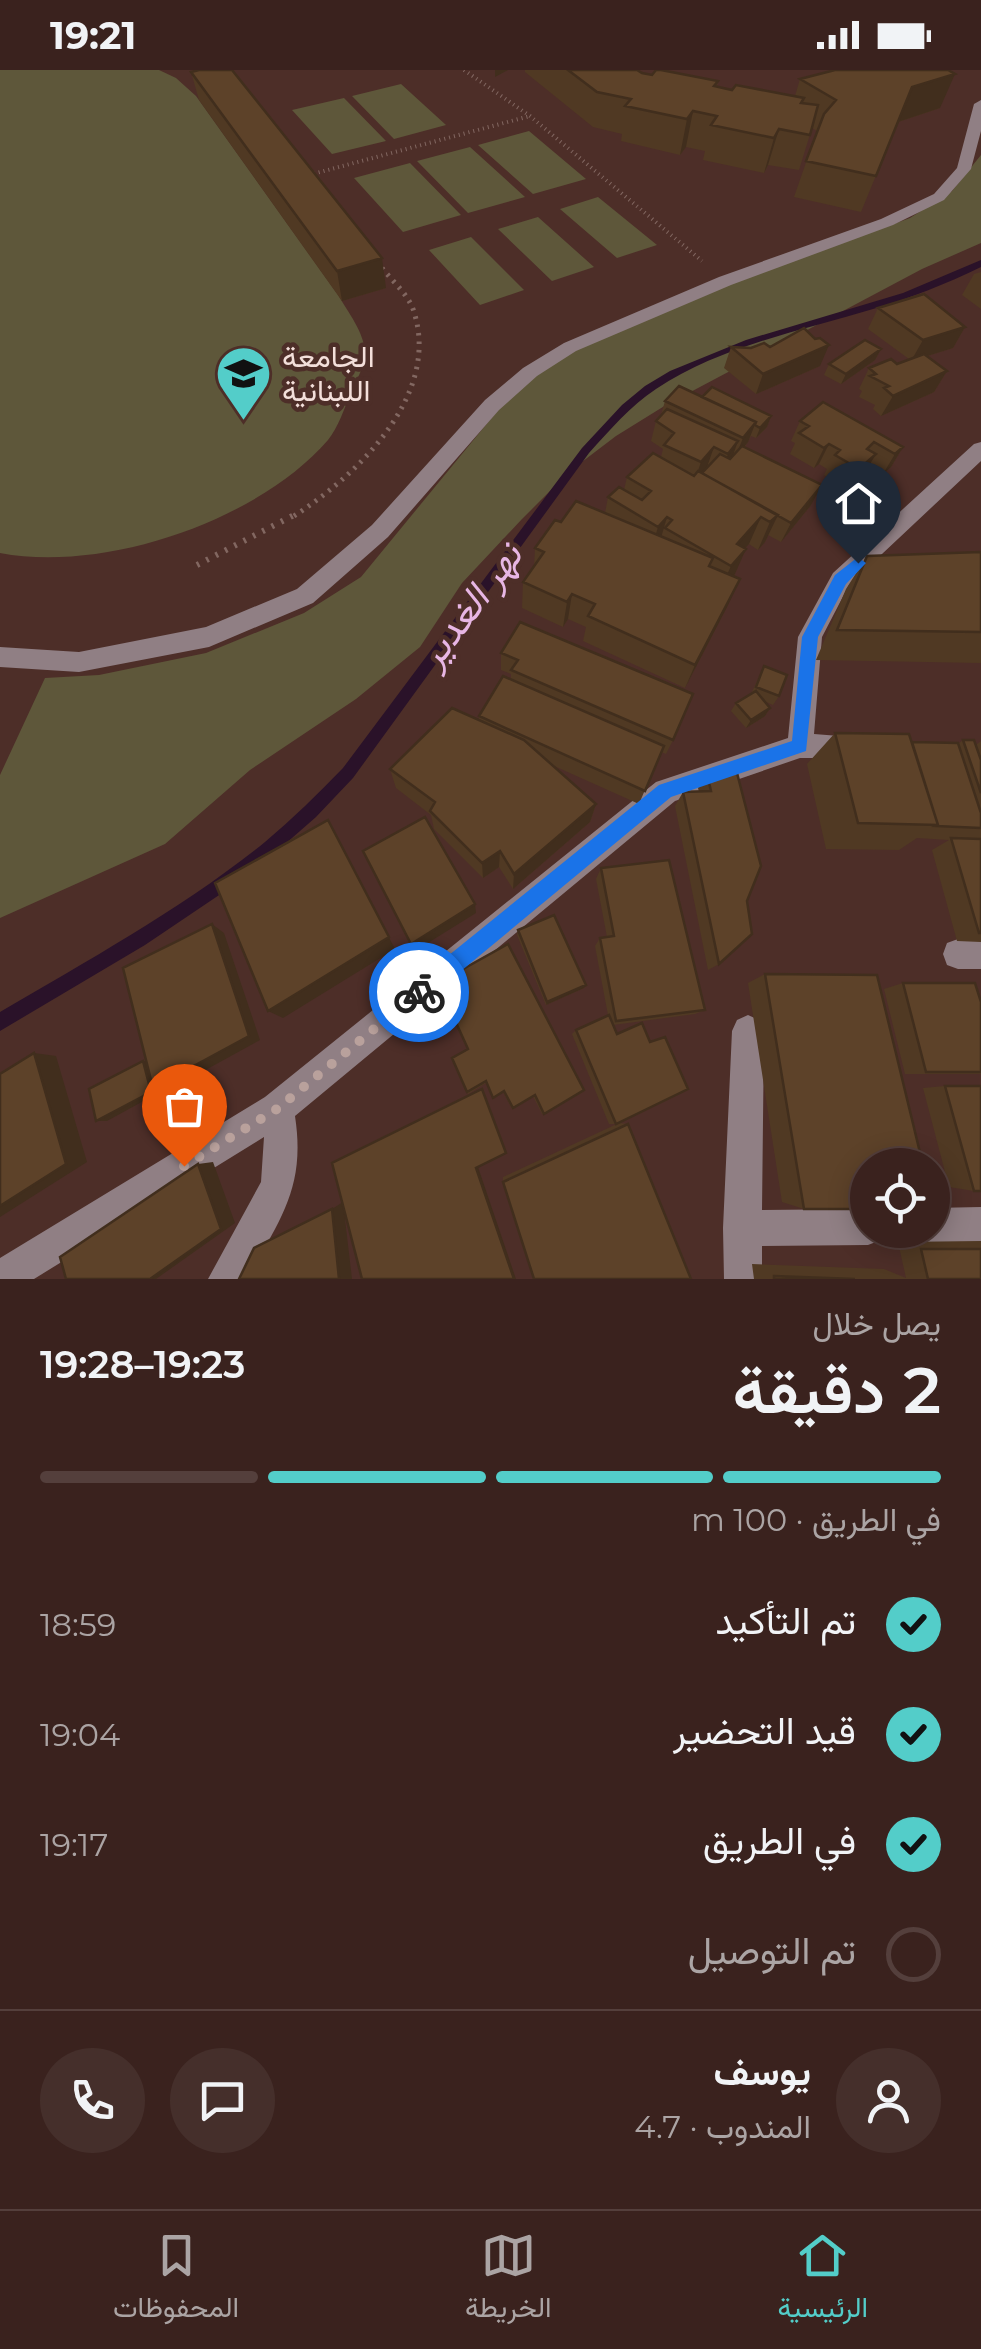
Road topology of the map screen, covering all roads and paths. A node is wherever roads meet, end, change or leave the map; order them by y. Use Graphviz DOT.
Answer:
graph roads {
  1 [pos="464,70"];
  2 [pos="981,104"];
  3 [pos="530,116"];
  4 [pos="321,190"];
  5 [pos="379,264"];
  6 [pos="726,281"];
  7 [pos="981,449"];
  8 [pos="197,565"];
  9 [pos="0,658"];
  10 [pos="800,746"];
  11 [pos="890,746"];
  12 [pos="748,1031"];
  13 [pos="277,1109"];
  14 [pos="981,1225"];
  15 [pos="950,1226"];
  16 [pos="850,1227"];
  17 [pos="741,1228"];
  18 [pos="0,1279"];
  19 [pos="227,1279"];
  20 [pos="744,1279"];
  1 -- 3 [label="path"];
  2 -- 6 [label="street"];
  3 -- 4 [label="path"];
  3 -- 6 [label="path"];
  5 -- 8 [label="path"];
  6 -- 9 [label="street"];
  7 -- 10 [label="street"];
  10 -- 11 [label="street"];
  10 -- 13 [label="street"];
  12 -- 17 [label="street"];
  13 -- 18 [label="street"];
  13 -- 19 [label="street"];
  14 -- 15 [label="street"];
  16 -- 17 [label="street"];
  17 -- 20 [label="street"];
}
